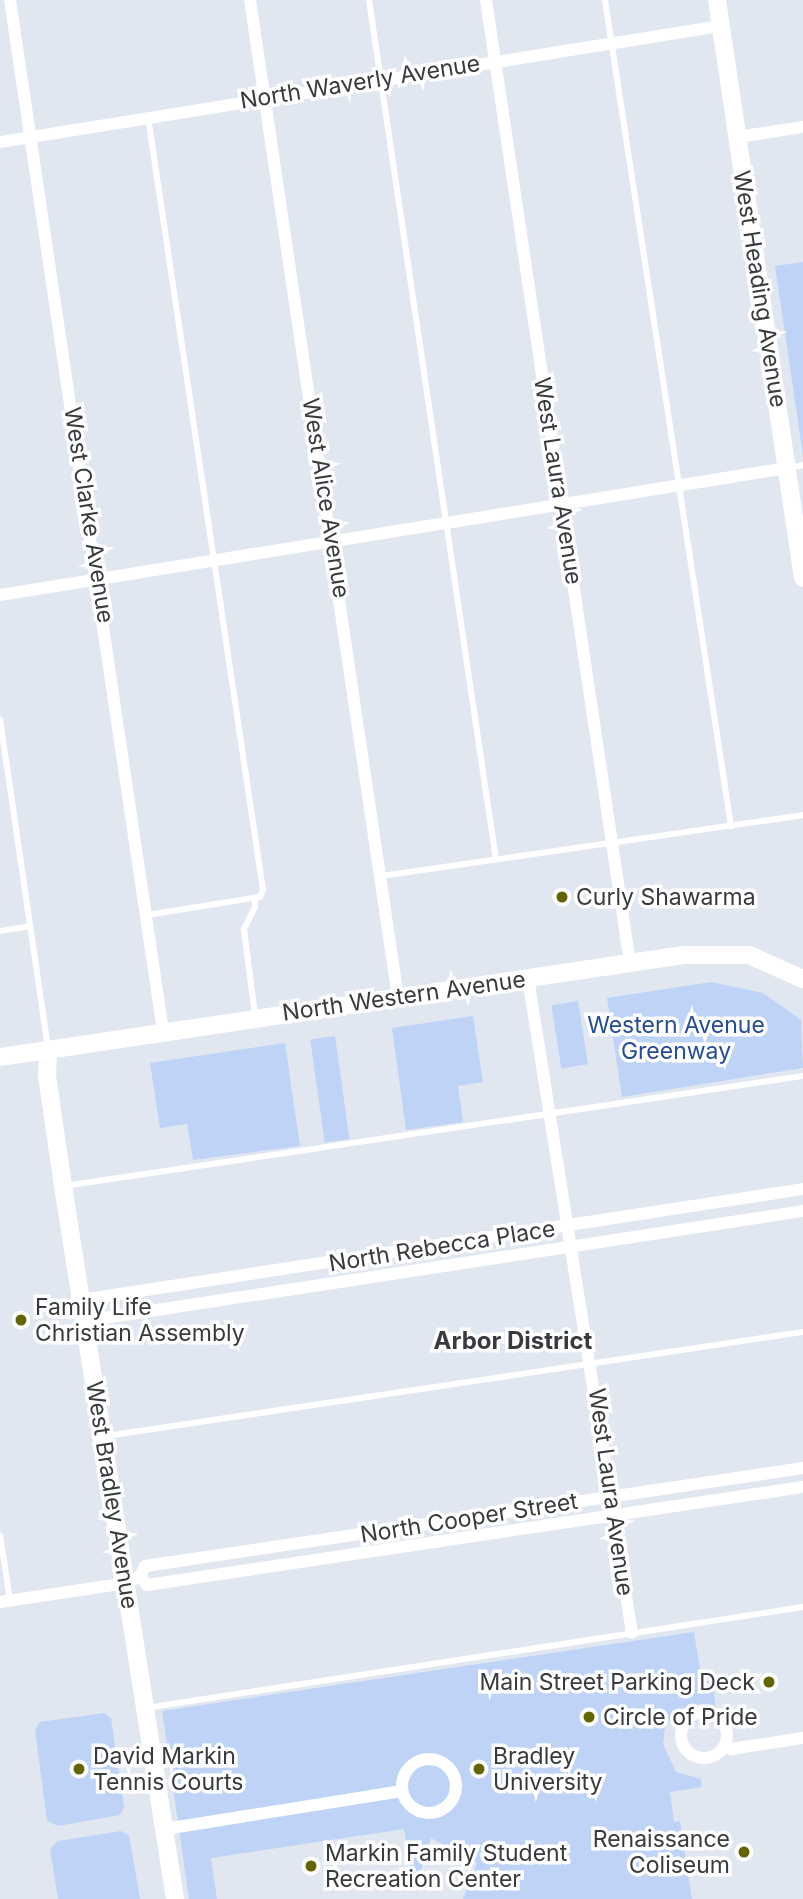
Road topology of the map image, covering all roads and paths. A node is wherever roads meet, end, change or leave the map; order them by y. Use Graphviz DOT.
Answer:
graph roads {
  1 [pos="10,0"];
  2 [pos="250,0"];
  3 [pos="369,0"];
  4 [pos="486,0"];
  5 [pos="605,0"];
  6 [pos="717,0"];
  7 [pos="720,26"];
  8 [pos="611,42"];
  9 [pos="495,60"];
  10 [pos="381,79"];
  11 [pos="264,98"];
  12 [pos="148,117"];
  13 [pos="803,127"];
  14 [pos="31,137"];
  15 [pos="737,137"];
  16 [pos="0,142"];
  17 [pos="795,467"];
  18 [pos="678,487"];
  19 [pos="562,508"];
  20 [pos="445,526"];
  21 [pos="333,543"];
  22 [pos="215,562"];
  23 [pos="803,578"];
  24 [pos="99,580"];
  25 [pos="0,596"];
  26 [pos="0,719"];
  27 [pos="803,815"];
  28 [pos="731,826"];
  29 [pos="612,843"];
  30 [pos="496,860"];
  31 [pos="382,876"];
  32 [pos="255,898"];
  33 [pos="147,915"];
  34 [pos="30,926"];
  35 [pos="0,931"];
  36 [pos="631,963"];
  37 [pos="802,974"];
  38 [pos="528,978"];
  39 [pos="398,997"];
  40 [pos="255,1017"];
  41 [pos="163,1031"];
  42 [pos="48,1050"];
  43 [pos="0,1056"];
  44 [pos="803,1076"];
  45 [pos="549,1114"];
  46 [pos="63,1186"];
  47 [pos="803,1189"];
  48 [pos="803,1211"];
  49 [pos="568,1227"];
  50 [pos="571,1249"];
  51 [pos="81,1300"];
  52 [pos="85,1321"];
  53 [pos="803,1332"];
  54 [pos="592,1364"];
  55 [pos="104,1437"];
  56 [pos="803,1468"];
  57 [pos="803,1487"];
  58 [pos="613,1496"];
  59 [pos="615,1516"];
  60 [pos="0,1535"];
  61 [pos="133,1579"];
  62 [pos="5,1601"];
  63 [pos="803,1607"];
  64 [pos="632,1633"];
  65 [pos="144,1709"];
  66 [pos="803,1738"];
  67 [pos="724,1746"];
  68 [pos="402,1791"];
  69 [pos="165,1829"];
  70 [pos="175,1899"];
  1 -- 14 [label="street, West Clarke Avenue"];
  2 -- 11 [label="street, West Alice Avenue"];
  3 -- 10 [label="lane"];
  4 -- 9 [label="street, West Laura Avenue"];
  5 -- 8 [label="lane"];
  6 -- 7 [label="street, West Heading Avenue"];
  7 -- 8 [label="street, North Waverly Avenue"];
  7 -- 15 [label="street, West Heading Avenue"];
  8 -- 9 [label="street, North Waverly Avenue"];
  8 -- 18 [label="lane"];
  9 -- 10 [label="street, North Waverly Avenue"];
  9 -- 19 [label="street, West Laura Avenue"];
  10 -- 11 [label="street, North Waverly Avenue"];
  10 -- 20 [label="lane"];
  11 -- 12 [label="street, North Waverly Avenue"];
  11 -- 21 [label="street, West Alice Avenue"];
  12 -- 14 [label="street, North Waverly Avenue"];
  12 -- 22 [label="lane"];
  13 -- 15 [label="street"];
  14 -- 16 [label="street, North Waverly Avenue"];
  14 -- 24 [label="street, West Clarke Avenue"];
  15 -- 17 [label="street, West Heading Avenue"];
  17 -- 18 [label="street"];
  17 -- 23 [label="street, West Heading Avenue"];
  18 -- 19 [label="street"];
  18 -- 28 [label="lane"];
  19 -- 20 [label="street"];
  19 -- 29 [label="street, West Laura Avenue"];
  20 -- 21 [label="street"];
  20 -- 30 [label="lane"];
  21 -- 22 [label="street"];
  21 -- 31 [label="street, West Alice Avenue"];
  22 -- 24 [label="street"];
  22 -- 32 [label="lane"];
  24 -- 25 [label="street"];
  24 -- 33 [label="street, West Clarke Avenue"];
  26 -- 34 [label="lane"];
  27 -- 28 [label="lane"];
  28 -- 29 [label="lane"];
  29 -- 30 [label="lane"];
  29 -- 36 [label="street, West Laura Avenue"];
  30 -- 31 [label="lane"];
  31 -- 39 [label="street, West Alice Avenue"];
  32 -- 33 [label="lane"];
  32 -- 40 [label="lane"];
  33 -- 41 [label="street, West Clarke Avenue"];
  34 -- 35 [label="lane"];
  34 -- 42 [label="lane"];
  36 -- 37 [label="street, North Western Avenue"];
  36 -- 38 [label="street, North Western Avenue"];
  38 -- 39 [label="street, North Western Avenue"];
  38 -- 45 [label="street, West Laura Avenue"];
  39 -- 40 [label="street, North Western Avenue"];
  40 -- 41 [label="street, North Western Avenue"];
  41 -- 42 [label="street, North Western Avenue"];
  42 -- 43 [label="street, North Western Avenue"];
  42 -- 46 [label="street, West Bradley Avenue"];
  44 -- 45 [label="lane"];
  45 -- 46 [label="lane"];
  45 -- 49 [label="street, West Laura Avenue"];
  46 -- 51 [label="street, West Bradley Avenue"];
  47 -- 49 [label="street, North Rebecca Place"];
  48 -- 50 [label="street, North Rebecca Place"];
  49 -- 50 [label="street, West Laura Avenue"];
  49 -- 51 [label="street, North Rebecca Place"];
  50 -- 52 [label="street, North Rebecca Place"];
  50 -- 54 [label="street, West Laura Avenue"];
  51 -- 52 [label="street, West Bradley Avenue"];
  52 -- 55 [label="street, West Bradley Avenue"];
  53 -- 54 [label="lane"];
  54 -- 55 [label="lane"];
  54 -- 58 [label="street, West Laura Avenue"];
  55 -- 61 [label="street, West Bradley Avenue"];
  56 -- 58 [label="street, North Cooper Street"];
  57 -- 59 [label="street, North Cooper Street"];
  58 -- 59 [label="street, West Laura Avenue"];
  58 -- 61 [label="street, North Cooper Street"];
  59 -- 61 [label="street, North Cooper Street"];
  59 -- 64 [label="street, West Laura Avenue"];
  60 -- 62 [label="lane"];
  61 -- 62 [label="street, North Cooper Street"];
  61 -- 65 [label="street, West Bradley Avenue"];
  63 -- 64 [label="lane"];
  64 -- 65 [label="lane"];
  65 -- 69 [label="street, West Bradley Avenue"];
  66 -- 67 [label="street"];
  68 -- 68 [label="street"];
  68 -- 69 [label="street"];
  69 -- 70 [label="street, West Bradley Avenue"];
}
